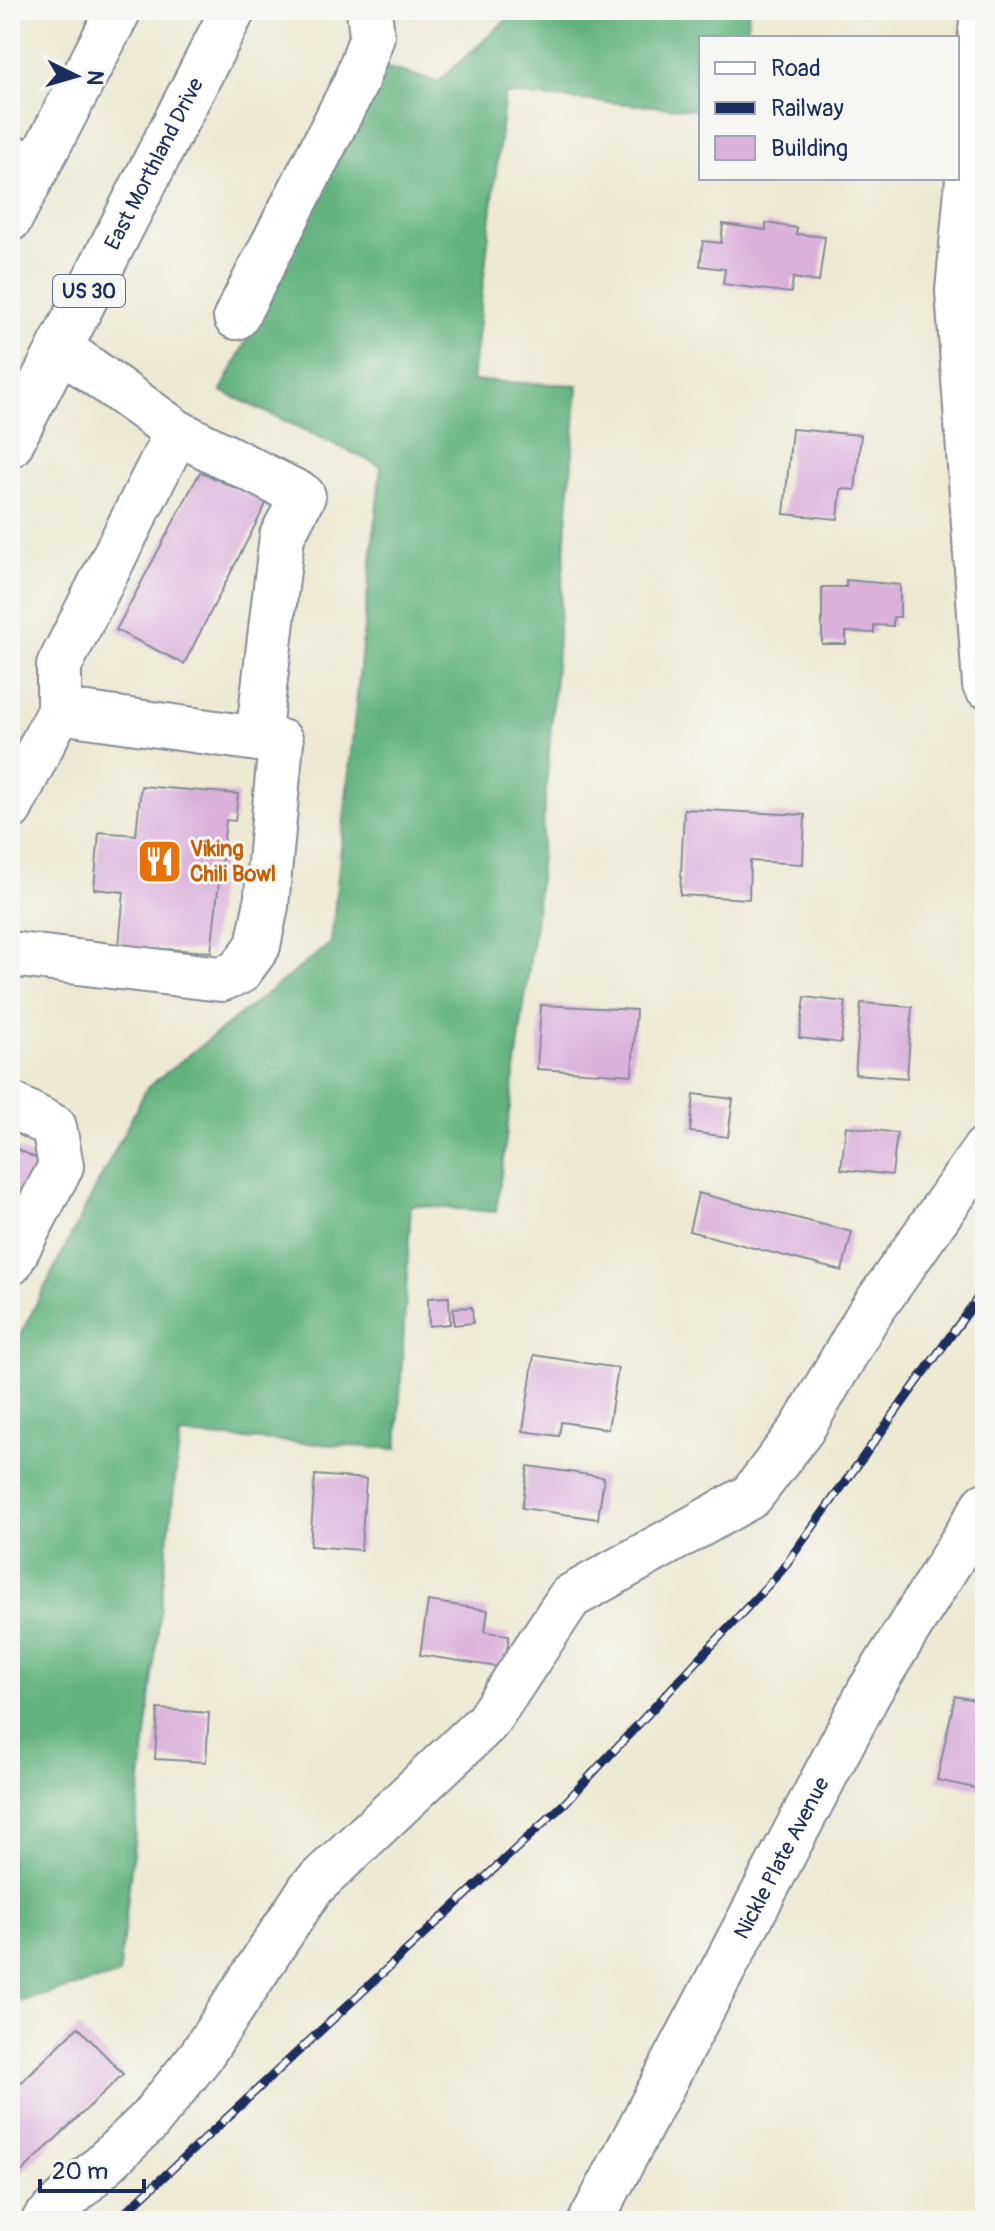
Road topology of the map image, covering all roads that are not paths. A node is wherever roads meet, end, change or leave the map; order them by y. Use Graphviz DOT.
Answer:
graph roads {
  1 [pos="119,10"];
  2 [pos="233,10"];
  3 [pos="369,10"];
  4 [pos="983,10"];
  5 [pos="23,162"];
  6 [pos="10,219"];
  7 [pos="972,291"];
  8 [pos="236,317"];
  9 [pos="60,348"];
  10 [pos="177,432"];
  11 [pos="10,445"];
  12 [pos="985,685"];
  13 [pos="59,711"];
  14 [pos="258,739"];
  15 [pos="10,808"];
  16 [pos="10,954"];
  17 [pos="10,1104"];
  18 [pos="985,1149"];
  19 [pos="10,1263"];
  20 [pos="985,1505"];
  21 [pos="44,2221"];
  22 [pos="591,2221"];
  1 -- 5 [label="main road"];
  2 -- 9 [label="main road, East Morthland Drive / US 30"];
  3 -- 8 [label="main road"];
  4 -- 7 [label="main road"];
  5 -- 6 [label="main road"];
  7 -- 12 [label="main road"];
  9 -- 10 [label="main road"];
  9 -- 11 [label="main road, East Morthland Drive / US 30"];
  10 -- 13 [label="main road"];
  10 -- 14 [label="main road"];
  13 -- 14 [label="main road"];
  13 -- 15 [label="main road"];
  14 -- 16 [label="main road"];
  17 -- 19 [label="main road"];
  18 -- 21 [label="main road"];
  20 -- 22 [label="main road, Nickle Plate Avenue"];
}
